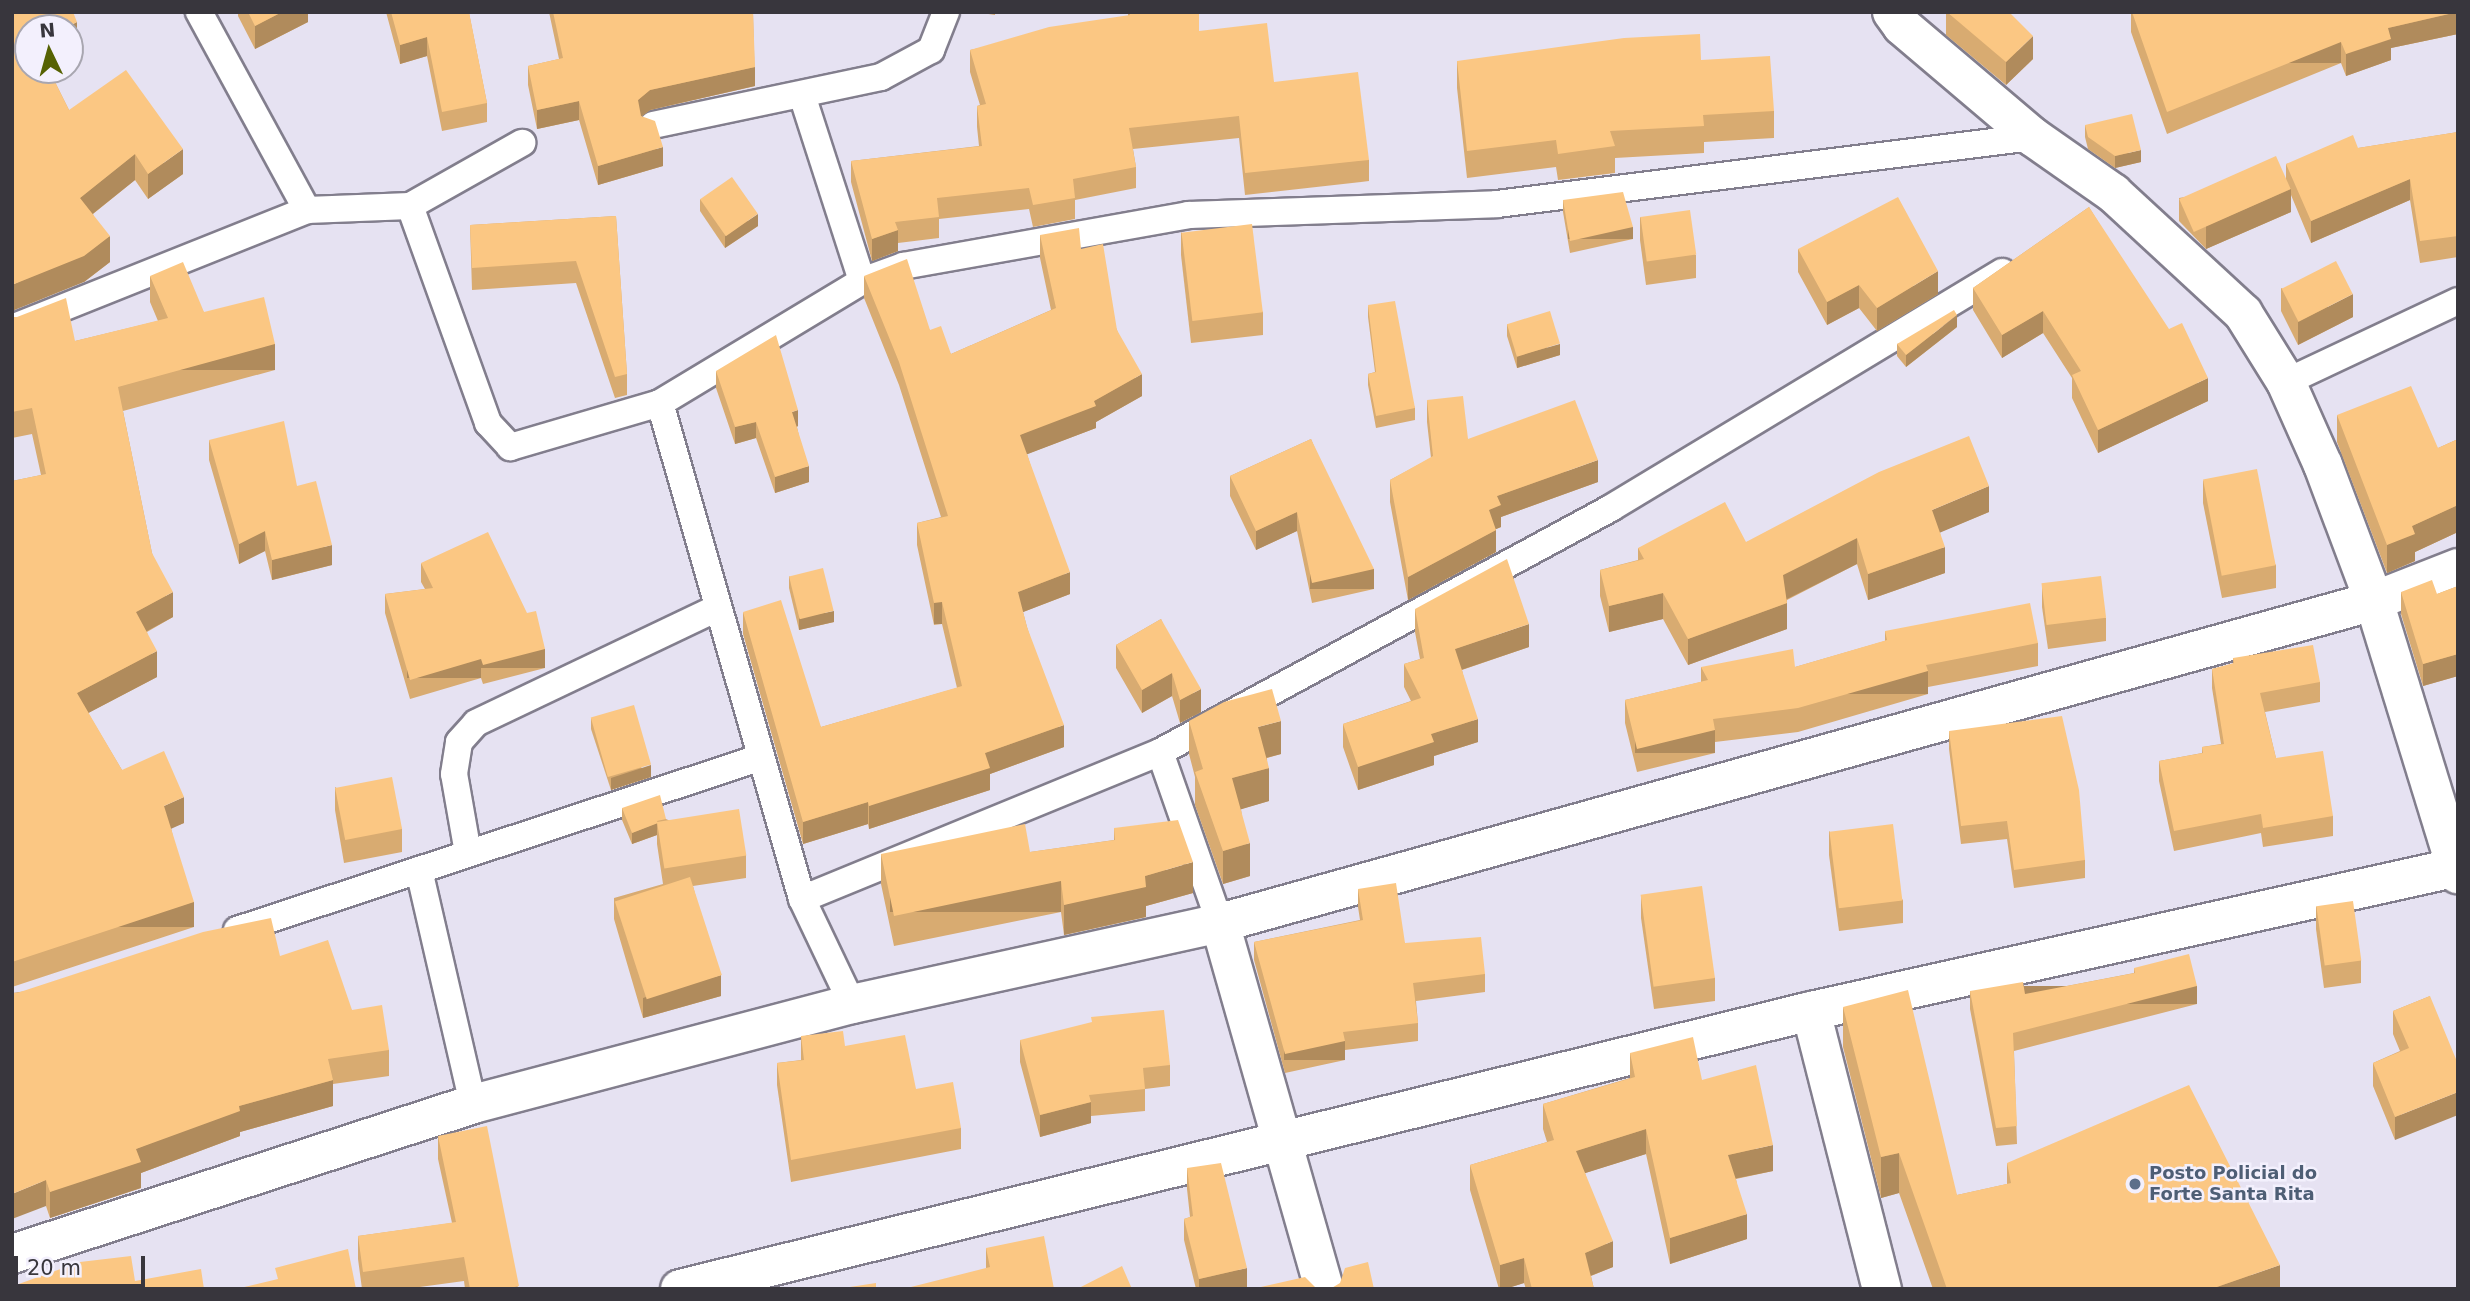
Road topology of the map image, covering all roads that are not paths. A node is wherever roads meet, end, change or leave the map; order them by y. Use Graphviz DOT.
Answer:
graph roads {
  1 [pos="199,12"];
  2 [pos="946,12"];
  3 [pos="1892,12"];
  4 [pos="802,95"];
  5 [pos="653,125"];
  6 [pos="2033,137"];
  7 [pos="522,143"];
  8 [pos="410,206"];
  9 [pos="307,209"];
  10 [pos="2026,255"];
  11 [pos="862,281"];
  12 [pos="2458,301"];
  13 [pos="12,328"];
  14 [pos="2286,382"];
  15 [pos="660,403"];
  16 [pos="2458,568"];
  17 [pos="2374,601"];
  18 [pos="717,608"];
  19 [pos="1160,752"];
  20 [pos="760,758"];
  21 [pos="468,853"];
  22 [pos="419,870"];
  23 [pos="2457,870"];
  24 [pos="802,899"];
  25 [pos="1220,923"];
  26 [pos="209,939"];
  27 [pos="852,1004"];
  28 [pos="1811,1011"];
  29 [pos="473,1104"];
  30 [pos="1281,1141"];
  31 [pos="12,1254"];
  32 [pos="680,1289"];
  33 [pos="1324,1289"];
  34 [pos="1882,1289"];
  1 -- 9 [label="lane"];
  2 -- 4 [label="lane"];
  3 -- 6 [label="street"];
  4 -- 5 [label="lane"];
  4 -- 11 [label="lane"];
  6 -- 11 [label="lane"];
  6 -- 14 [label="street"];
  7 -- 8 [label="lane"];
  8 -- 9 [label="lane"];
  8 -- 15 [label="lane"];
  9 -- 13 [label="lane"];
  10 -- 19 [label="lane"];
  11 -- 15 [label="lane"];
  12 -- 14 [label="lane"];
  14 -- 17 [label="street"];
  15 -- 18 [label="lane"];
  16 -- 17 [label="street"];
  17 -- 23 [label="street"];
  17 -- 25 [label="street"];
  18 -- 20 [label="lane"];
  18 -- 21 [label="lane"];
  19 -- 24 [label="lane"];
  19 -- 25 [label="lane"];
  20 -- 21 [label="lane"];
  20 -- 24 [label="lane"];
  21 -- 22 [label="lane"];
  22 -- 26 [label="lane"];
  22 -- 29 [label="lane"];
  23 -- 28 [label="street"];
  24 -- 27 [label="lane"];
  25 -- 27 [label="street"];
  25 -- 30 [label="street"];
  27 -- 29 [label="street"];
  28 -- 30 [label="street"];
  28 -- 34 [label="street"];
  29 -- 31 [label="street"];
  30 -- 32 [label="street"];
  30 -- 33 [label="street"];
}
